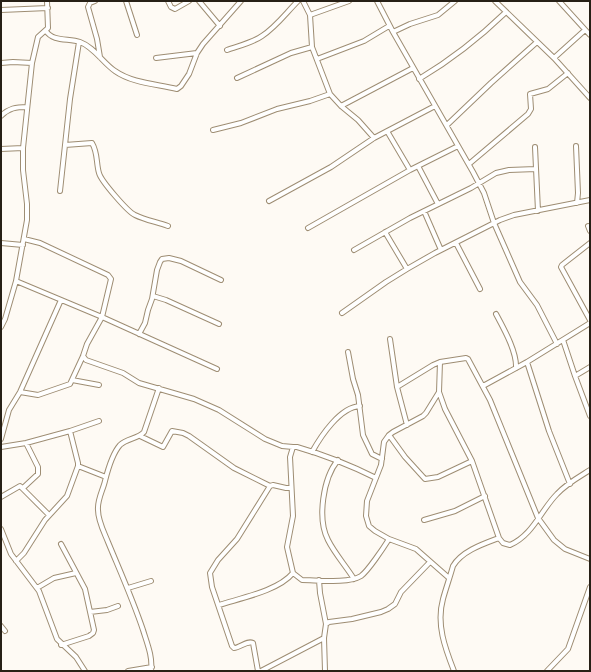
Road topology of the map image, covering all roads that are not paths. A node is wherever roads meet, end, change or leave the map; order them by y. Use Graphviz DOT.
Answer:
graph roads {
  1 [pos="47,1"];
  2 [pos="95,1"];
  3 [pos="126,1"];
  4 [pos="168,1"];
  5 [pos="190,1"];
  6 [pos="199,1"];
  7 [pos="241,1"];
  8 [pos="298,1"];
  9 [pos="303,1"];
  10 [pos="349,1"];
  11 [pos="377,1"];
  12 [pos="455,1"];
  13 [pos="495,1"];
  14 [pos="558,1"];
  15 [pos="48,8"];
  16 [pos="1,10"];
  17 [pos="506,12"];
  18 [pos="310,15"];
  19 [pos="220,26"];
  20 [pos="389,26"];
  21 [pos="585,30"];
  22 [pos="46,31"];
  23 [pos="393,32"];
  24 [pos="137,35"];
  25 [pos="590,35"];
  26 [pos="79,42"];
  27 [pos="537,42"];
  28 [pos="312,47"];
  29 [pos="227,50"];
  30 [pos="197,53"];
  31 [pos="100,57"];
  32 [pos="156,58"];
  33 [pos="554,58"];
  34 [pos="317,59"];
  35 [pos="1,63"];
  36 [pos="32,63"];
  37 [pos="413,68"];
  38 [pos="568,74"];
  39 [pos="237,78"];
  40 [pos="419,79"];
  41 [pos="330,94"];
  42 [pos="590,98"];
  43 [pos="27,106"];
  44 [pos="341,106"];
  45 [pos="435,106"];
  46 [pos="1,116"];
  47 [pos="447,125"];
  48 [pos="213,130"];
  49 [pos="387,131"];
  50 [pos="374,138"];
  51 [pos="65,145"];
  52 [pos="458,146"];
  53 [pos="576,146"];
  54 [pos="535,147"];
  55 [pos="23,148"];
  56 [pos="1,149"];
  57 [pos="469,164"];
  58 [pos="418,166"];
  59 [pos="536,169"];
  60 [pos="410,170"];
  61 [pos="478,182"];
  62 [pos="60,191"];
  63 [pos="590,200"];
  64 [pos="269,201"];
  65 [pos="577,203"];
  66 [pos="438,204"];
  67 [pos="424,211"];
  68 [pos="538,211"];
  69 [pos="494,223"];
  70 [pos="168,226"];
  71 [pos="588,226"];
  72 [pos="308,228"];
  73 [pos="590,231"];
  74 [pos="385,232"];
  75 [pos="24,239"];
  76 [pos="1,243"];
  77 [pos="456,243"];
  78 [pos="590,243"];
  79 [pos="23,246"];
  80 [pos="354,250"];
  81 [pos="441,250"];
  82 [pos="407,269"];
  83 [pos="221,280"];
  84 [pos="16,281"];
  85 [pos="480,289"];
  86 [pos="153,296"];
  87 [pos="61,300"];
  88 [pos="342,313"];
  89 [pos="496,314"];
  90 [pos="102,317"];
  91 [pos="590,321"];
  92 [pos="219,324"];
  93 [pos="1,328"];
  94 [pos="139,334"];
  95 [pos="390,339"];
  96 [pos="563,340"];
  97 [pos="557,344"];
  98 [pos="348,352"];
  99 [pos="83,356"];
  100 [pos="516,360"];
  101 [pos="440,362"];
  102 [pos="527,362"];
  103 [pos="522,365"];
  104 [pos="590,367"];
  105 [pos="516,368"];
  106 [pos="217,369"];
  107 [pos="575,376"];
  108 [pos="72,380"];
  109 [pos="99,385"];
  110 [pos="483,386"];
  111 [pos="397,387"];
  112 [pos="159,388"];
  113 [pos="20,392"];
  114 [pos="438,392"];
  115 [pos="360,406"];
  116 [pos="590,416"];
  117 [pos="100,421"];
  118 [pos="407,425"];
  119 [pos="70,431"];
  120 [pos="389,435"];
  121 [pos="140,436"];
  122 [pos="1,439"];
  123 [pos="26,443"];
  124 [pos="1,447"];
  125 [pos="293,447"];
  126 [pos="312,452"];
  127 [pos="382,459"];
  128 [pos="338,460"];
  129 [pos="472,462"];
  130 [pos="78,466"];
  131 [pos="590,470"];
  132 [pos="106,477"];
  133 [pos="376,478"];
  134 [pos="570,484"];
  135 [pos="270,486"];
  136 [pos="23,488"];
  137 [pos="291,488"];
  138 [pos="485,496"];
  139 [pos="1,497"];
  140 [pos="50,515"];
  141 [pos="538,518"];
  142 [pos="424,520"];
  143 [pos="1,529"];
  144 [pos="499,538"];
  145 [pos="389,539"];
  146 [pos="61,544"];
  147 [pos="590,559"];
  148 [pos="16,561"];
  149 [pos="430,562"];
  150 [pos="293,573"];
  151 [pos="76,574"];
  152 [pos="449,578"];
  153 [pos="354,579"];
  154 [pos="319,580"];
  155 [pos="151,581"];
  156 [pos="590,587"];
  157 [pos="37,588"];
  158 [pos="128,588"];
  159 [pos="219,605"];
  160 [pos="118,606"];
  161 [pos="90,612"];
  162 [pos="326,624"];
  163 [pos="1,626"];
  164 [pos="4,631"];
  165 [pos="324,638"];
  166 [pos="61,645"];
  167 [pos="152,669"];
  168 [pos="85,671"];
  169 [pos="128,671"];
  170 [pos="260,671"];
  171 [pos="326,671"];
  172 [pos="454,671"];
  173 [pos="546,671"];
  1 -- 15 [label="street"];
  2 -- 31 [label="street"];
  3 -- 24 [label="street"];
  4 -- 5 [label="street"];
  6 -- 19 [label="street"];
  7 -- 19 [label="street"];
  8 -- 29 [label="street"];
  9 -- 18 [label="street"];
  10 -- 18 [label="street"];
  11 -- 20 [label="street"];
  12 -- 23 [label="street"];
  13 -- 17 [label="street"];
  14 -- 21 [label="street"];
  15 -- 16 [label="street"];
  15 -- 22 [label="street"];
  17 -- 27 [label="street"];
  17 -- 40 [label="street"];
  18 -- 28 [label="street"];
  19 -- 30 [label="street"];
  20 -- 23 [label="street"];
  20 -- 34 [label="street"];
  21 -- 25 [label="street"];
  21 -- 33 [label="street"];
  22 -- 26 [label="street"];
  22 -- 36 [label="street"];
  23 -- 37 [label="street"];
  26 -- 31 [label="street"];
  26 -- 51 [label="street"];
  27 -- 33 [label="street"];
  27 -- 47 [label="street"];
  28 -- 34 [label="street"];
  28 -- 39 [label="street"];
  30 -- 31 [label="street"];
  30 -- 32 [label="street"];
  33 -- 38 [label="street"];
  34 -- 41 [label="street"];
  35 -- 36 [label="street"];
  36 -- 43 [label="street"];
  37 -- 40 [label="street"];
  37 -- 44 [label="street"];
  38 -- 42 [label="street"];
  38 -- 57 [label="street"];
  40 -- 45 [label="street"];
  41 -- 44 [label="street"];
  41 -- 48 [label="street"];
  43 -- 46 [label="street"];
  43 -- 55 [label="street"];
  44 -- 50 [label="street"];
  45 -- 47 [label="street"];
  45 -- 49 [label="street"];
  47 -- 52 [label="street"];
  49 -- 50 [label="street"];
  49 -- 60 [label="street"];
  50 -- 64 [label="street"];
  51 -- 62 [label="street"];
  51 -- 70 [label="street"];
  52 -- 57 [label="street"];
  52 -- 58 [label="street"];
  53 -- 65 [label="street"];
  54 -- 59 [label="street"];
  55 -- 56 [label="street"];
  55 -- 75 [label="street"];
  57 -- 61 [label="street"];
  58 -- 60 [label="street"];
  58 -- 66 [label="street"];
  59 -- 61 [label="street"];
  59 -- 68 [label="street"];
  60 -- 72 [label="street"];
  61 -- 66 [label="street"];
  61 -- 69 [label="street"];
  63 -- 65 [label="street"];
  65 -- 68 [label="street"];
  66 -- 67 [label="street"];
  67 -- 74 [label="street"];
  67 -- 81 [label="street"];
  68 -- 69 [label="street"];
  69 -- 77 [label="street"];
  69 -- 97 [label="street"];
  71 -- 73 [label="street"];
  74 -- 80 [label="street"];
  74 -- 82 [label="street"];
  75 -- 79 [label="street"];
  75 -- 90 [label="street"];
  76 -- 79 [label="street"];
  77 -- 81 [label="street"];
  77 -- 85 [label="street"];
  78 -- 91 [label="street"];
  79 -- 84 [label="street"];
  81 -- 82 [label="street"];
  82 -- 88 [label="street"];
  83 -- 86 [label="street"];
  84 -- 87 [label="street"];
  84 -- 93 [label="street"];
  86 -- 92 [label="street"];
  86 -- 94 [label="street"];
  87 -- 90 [label="street"];
  87 -- 113 [label="street"];
  89 -- 100 [label="street"];
  90 -- 94 [label="street"];
  90 -- 99 [label="street"];
  91 -- 96 [label="street"];
  94 -- 106 [label="street"];
  95 -- 111 [label="street"];
  96 -- 97 [label="street"];
  96 -- 107 [label="street"];
  97 -- 102 [label="street"];
  98 -- 115 [label="street"];
  99 -- 108 [label="street"];
  99 -- 112 [label="street"];
  100 -- 103 [label="street"];
  100 -- 105 [label="street"];
  101 -- 110 [label="street"];
  101 -- 111 [label="street"];
  101 -- 114 [label="street"];
  102 -- 103 [label="street"];
  102 -- 134 [label="street"];
  103 -- 105 [label="street"];
  104 -- 107 [label="street"];
  105 -- 110 [label="street"];
  107 -- 116 [label="street"];
  108 -- 109 [label="street"];
  108 -- 113 [label="street"];
  110 -- 141 [label="street"];
  111 -- 118 [label="street"];
  112 -- 121 [label="street"];
  112 -- 125 [label="street"];
  113 -- 122 [label="street"];
  114 -- 118 [label="street"];
  114 -- 129 [label="street"];
  115 -- 126 [label="street"];
  115 -- 127 [label="street"];
  117 -- 119 [label="street"];
  118 -- 120 [label="street"];
  119 -- 123 [label="street"];
  119 -- 130 [label="street"];
  120 -- 127 [label="street"];
  120 -- 129 [label="street"];
  121 -- 132 [label="street"];
  121 -- 135 [label="street"];
  123 -- 124 [label="street"];
  123 -- 136 [label="street"];
  125 -- 126 [label="street"];
  125 -- 137 [label="street"];
  126 -- 128 [label="street"];
  127 -- 133 [label="street"];
  128 -- 133 [label="street"];
  128 -- 153 [label="street"];
  129 -- 138 [label="street"];
  130 -- 132 [label="street"];
  130 -- 140 [label="street"];
  131 -- 134 [label="street"];
  132 -- 158 [label="street"];
  133 -- 145 [label="street"];
  134 -- 141 [label="street"];
  135 -- 137 [label="street"];
  135 -- 159 [label="street"];
  136 -- 139 [label="street"];
  136 -- 140 [label="street"];
  137 -- 150 [label="street"];
  138 -- 142 [label="street"];
  138 -- 144 [label="street"];
  140 -- 148 [label="street"];
  141 -- 144 [label="street"];
  141 -- 147 [label="street"];
  143 -- 148 [label="street"];
  144 -- 152 [label="street"];
  145 -- 149 [label="street"];
  145 -- 153 [label="street"];
  146 -- 151 [label="street"];
  148 -- 157 [label="street"];
  149 -- 152 [label="street"];
  149 -- 162 [label="street"];
  150 -- 154 [label="street"];
  150 -- 159 [label="street"];
  151 -- 157 [label="street"];
  151 -- 161 [label="street"];
  152 -- 172 [label="street"];
  153 -- 154 [label="street"];
  154 -- 162 [label="street"];
  155 -- 158 [label="street"];
  156 -- 173 [label="street"];
  157 -- 166 [label="street"];
  158 -- 167 [label="street"];
  159 -- 170 [label="street"];
  160 -- 161 [label="street"];
  161 -- 166 [label="street"];
  162 -- 165 [label="street"];
  163 -- 164 [label="street"];
  165 -- 170 [label="street"];
  165 -- 171 [label="street"];
  166 -- 168 [label="street"];
  167 -- 169 [label="street"];
}
